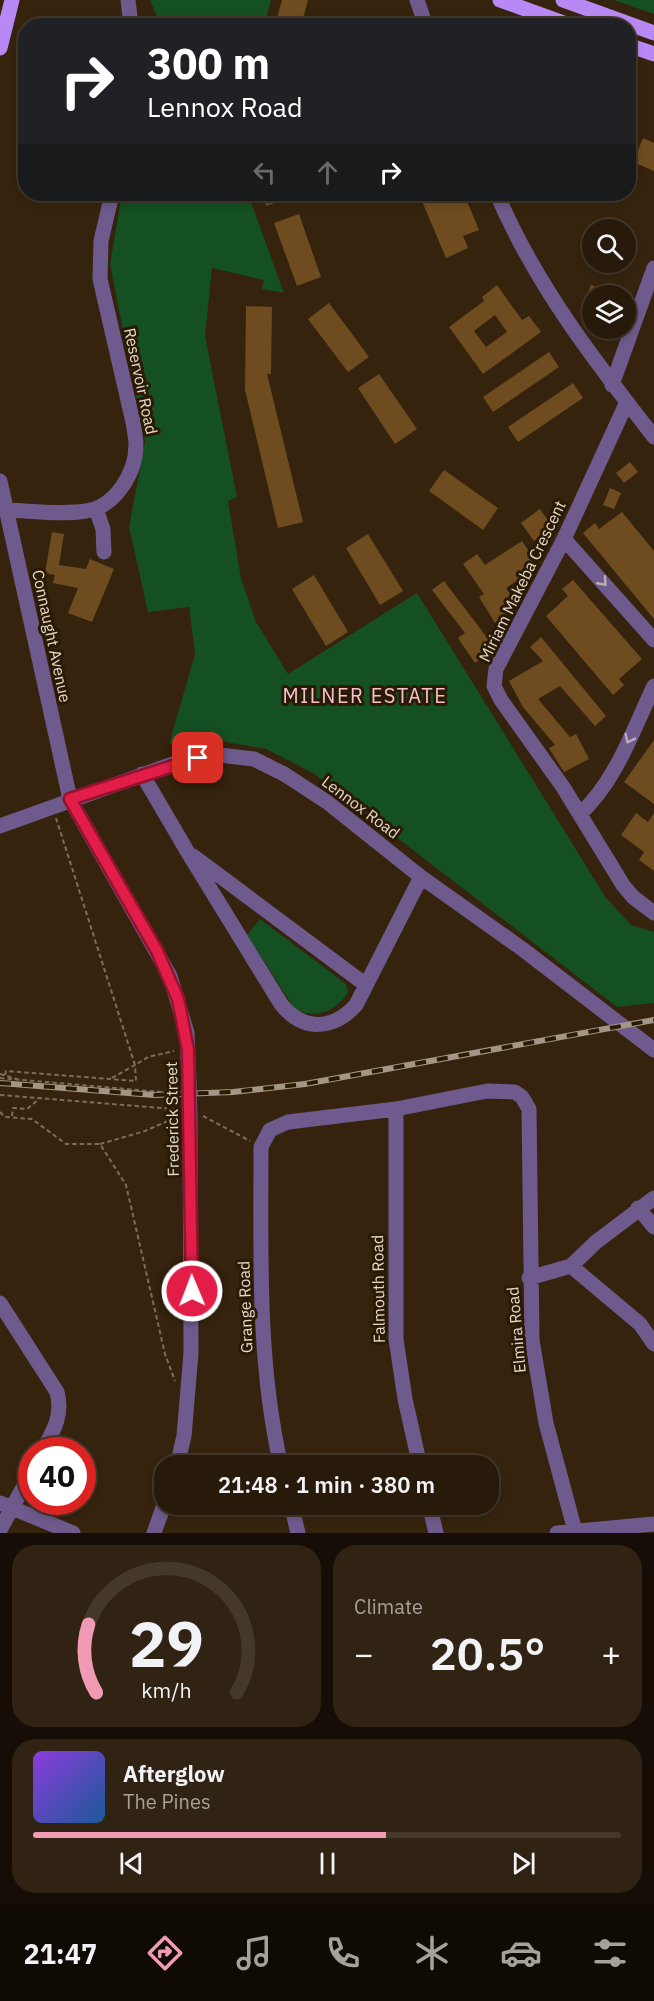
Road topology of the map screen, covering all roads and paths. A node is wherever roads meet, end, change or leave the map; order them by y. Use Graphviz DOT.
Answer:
graph roads {
  1 [pos="12,0"];
  2 [pos="128,0"];
  3 [pos="417,0"];
  4 [pos="500,0"];
  5 [pos="562,0"];
  6 [pos="130,18"];
  7 [pos="422,18"];
  8 [pos="550,18"];
  9 [pos="612,18"];
  10 [pos="636,27"];
  11 [pos="654,33"];
  12 [pos="0,48"];
  13 [pos="636,48"];
  14 [pos="654,54"];
  15 [pos="110,201"];
  16 [pos="500,201"];
  17 [pos="654,268"];
  18 [pos="612,385"];
  19 [pos="627,402"];
  20 [pos="654,437"];
  21 [pos="0,481"];
  22 [pos="96,509"];
  23 [pos="7,510"];
  24 [pos="564,539"];
  25 [pos="104,552"];
  26 [pos="654,640"];
  27 [pos="654,686"];
  28 [pos="142,774"];
  29 [pos="70,799"];
  30 [pos="51,807"];
  31 [pos="580,814"];
  32 [pos="0,826"];
  33 [pos="187,851"];
  34 [pos="422,877"];
  35 [pos="654,913"];
  36 [pos="366,985"];
  37 [pos="654,1050"];
  38 [pos="176,1051"];
  39 [pos="135,1065"];
  40 [pos="5,1074"];
  41 [pos="0,1076"];
  42 [pos="17,1079"];
  43 [pos="110,1079"];
  44 [pos="173,1093"];
  45 [pos="0,1095"];
  46 [pos="39,1099"];
  47 [pos="174,1109"];
  48 [pos="396,1109"];
  49 [pos="0,1112"];
  50 [pos="196,1115"];
  51 [pos="12,1117"];
  52 [pos="100,1144"];
  53 [pos="261,1147"];
  54 [pos="654,1198"];
  55 [pos="638,1208"];
  56 [pos="654,1227"];
  57 [pos="571,1266"];
  58 [pos="529,1278"];
  59 [pos="0,1303"];
  60 [pos="654,1344"];
  61 [pos="176,1383"];
  62 [pos="50,1437"];
  63 [pos="180,1455"];
  64 [pos="279,1455"];
  65 [pos="418,1455"];
  66 [pos="18,1489"];
  67 [pos="6,1505"];
  68 [pos="160,1515"];
  69 [pos="294,1515"];
  70 [pos="432,1515"];
  71 [pos="654,1524"];
  72 [pos="0,1530"];
  73 [pos="575,1531"];
  74 [pos="73,1533"];
  75 [pos="154,1533"];
  76 [pos="298,1533"];
  77 [pos="436,1533"];
  78 [pos="556,1533"];
  1 -- 12 [label="main road"];
  2 -- 6 [label="street"];
  3 -- 7 [label="street"];
  4 -- 8 [label="main road"];
  5 -- 9 [label="main road"];
  10 -- 11 [label="main road"];
  13 -- 14 [label="main road"];
  15 -- 22 [label="street, Reservoir Road"];
  16 -- 18 [label="street"];
  17 -- 18 [label="street"];
  18 -- 19 [label="street"];
  19 -- 20 [label="street"];
  19 -- 24 [label="street, Miriam Makeba Crescent"];
  21 -- 23 [label="street, Connaught Avenue"];
  22 -- 23 [label="street"];
  22 -- 25 [label="street"];
  23 -- 29 [label="street, Connaught Avenue"];
  24 -- 26 [label="street, one-way"];
  24 -- 31 [label="street, Miriam Makeba Crescent"];
  27 -- 31 [label="street, one-way"];
  28 -- 29 [label="street, Lennox Road"];
  28 -- 33 [label="street"];
  28 -- 34 [label="street, Lennox Road"];
  29 -- 30 [label="street, Lennox Road"];
  29 -- 50 [label="street, Frederick Street, bridge"];
  30 -- 32 [label="street, Lennox Road"];
  30 -- 39 [label="path"];
  31 -- 35 [label="street, Miriam Makeba Crescent"];
  33 -- 36 [label="street"];
  33 -- 36 [label="street"];
  34 -- 36 [label="street"];
  34 -- 37 [label="street, Lennox Road"];
  38 -- 39 [label="path"];
  39 -- 43 [label="path"];
  39 -- 43 [label="path"];
  40 -- 41 [label="path"];
  40 -- 42 [label="path"];
  40 -- 43 [label="path"];
  41 -- 42 [label="path"];
  42 -- 44 [label="path"];
  45 -- 46 [label="path"];
  46 -- 47 [label="path"];
  46 -- 51 [label="path"];
  48 -- 53 [label="street"];
  48 -- 58 [label="street, Elmira Road"];
  48 -- 65 [label="street, Falmouth Road"];
  49 -- 51 [label="path"];
  50 -- 52 [label="path"];
  50 -- 53 [label="path"];
  50 -- 63 [label="street, Frederick Street"];
  51 -- 52 [label="path"];
  52 -- 61 [label="path"];
  53 -- 64 [label="street, Grange Road"];
  54 -- 55 [label="street"];
  55 -- 56 [label="street"];
  55 -- 57 [label="street"];
  57 -- 58 [label="street"];
  57 -- 60 [label="street"];
  58 -- 73 [label="street, Elmira Road"];
  59 -- 62 [label="street"];
  66 -- 67 [label="street"];
  67 -- 72 [label="street"];
  67 -- 74 [label="street"];
  68 -- 75 [label="street"];
  69 -- 76 [label="street"];
  70 -- 77 [label="street"];
  71 -- 73 [label="street"];
  73 -- 78 [label="street"];
}
